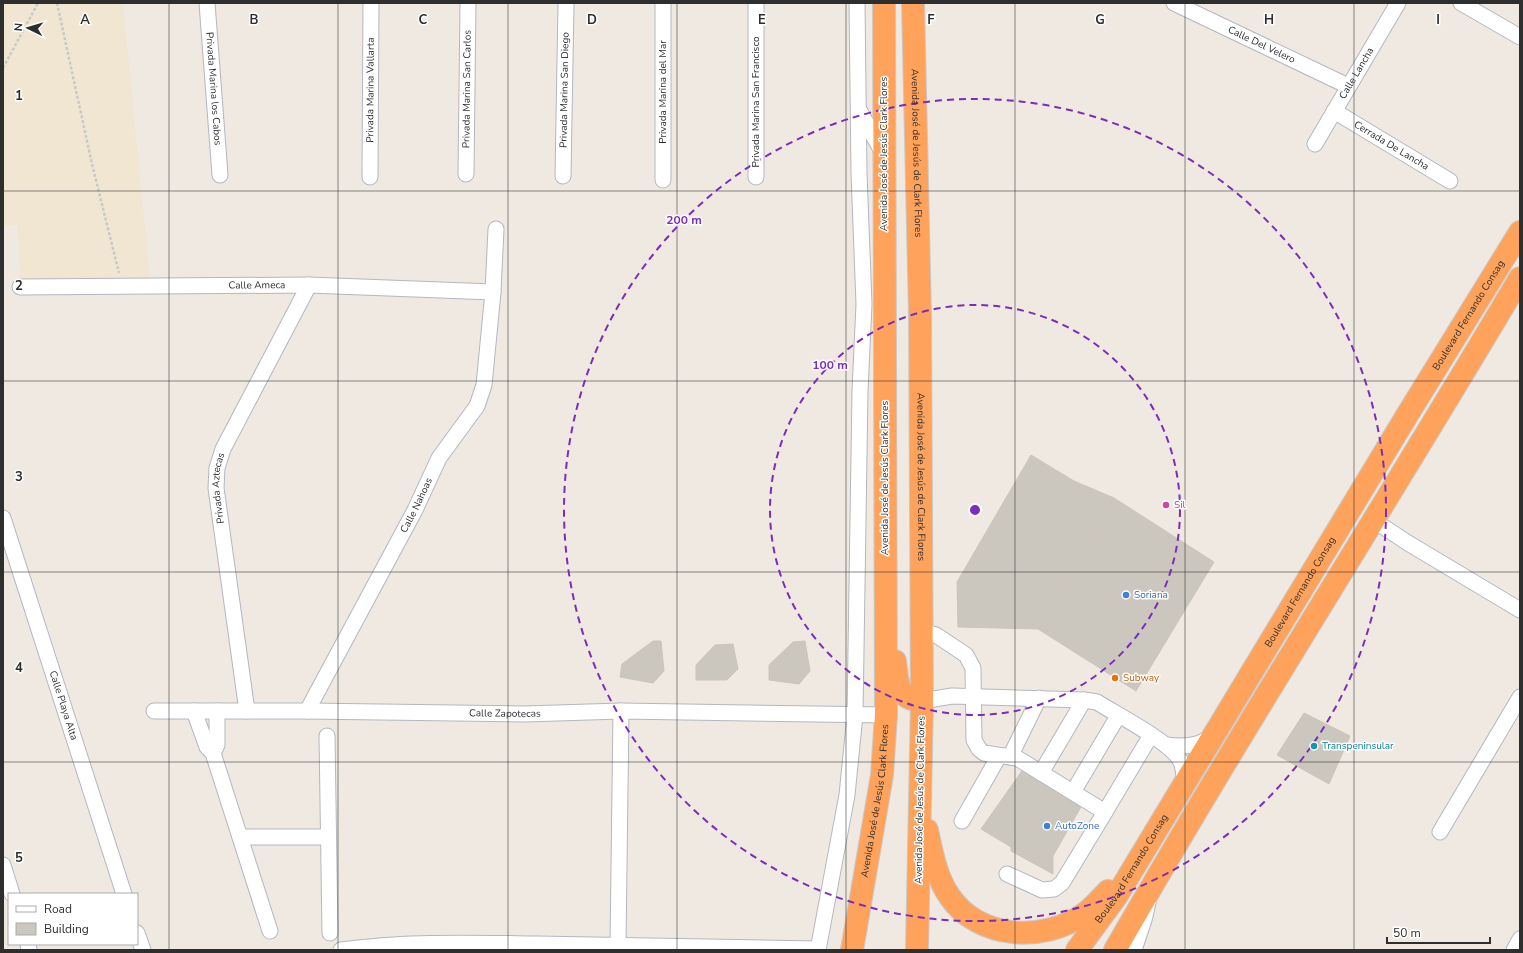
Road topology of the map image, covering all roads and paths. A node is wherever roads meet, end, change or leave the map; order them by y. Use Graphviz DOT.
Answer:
graph roads {
  1 [pos="38,3"];
  2 [pos="57,3"];
  3 [pos="207,3"];
  4 [pos="371,3"];
  5 [pos="468,3"];
  6 [pos="566,3"];
  7 [pos="663,3"];
  8 [pos="756,3"];
  9 [pos="857,3"];
  10 [pos="884,3"];
  11 [pos="913,3"];
  12 [pos="1174,3"];
  13 [pos="1398,3"];
  14 [pos="1461,3"];
  15 [pos="1520,37"];
  16 [pos="3,68"];
  17 [pos="1348,86"];
  18 [pos="858,109"];
  19 [pos="1334,111"];
  20 [pos="1315,144"];
  21 [pos="884,154"];
  22 [pos="466,174"];
  23 [pos="220,175"];
  24 [pos="563,176"];
  25 [pos="370,177"];
  26 [pos="756,177"];
  27 [pos="663,180"];
  28 [pos="1450,180"];
  29 [pos="496,229"];
  30 [pos="1520,232"];
  31 [pos="1520,278"];
  32 [pos="309,285"];
  33 [pos="20,287"];
  34 [pos="123,287"];
  35 [pos="493,292"];
  36 [pos="1512,300"];
  37 [pos="3,518"];
  38 [pos="1373,520"];
  39 [pos="1520,610"];
  40 [pos="886,621"];
  41 [pos="921,631"];
  42 [pos="1263,655"];
  43 [pos="1282,668"];
  44 [pos="922,693"];
  45 [pos="974,697"];
  46 [pos="1520,697"];
  47 [pos="1039,698"];
  48 [pos="1084,700"];
  49 [pos="154,711"];
  50 [pos="194,711"];
  51 [pos="216,711"];
  52 [pos="247,711"];
  53 [pos="307,711"];
  54 [pos="621,711"];
  55 [pos="855,715"];
  56 [pos="886,715"];
  57 [pos="1118,716"];
  58 [pos="1217,729"];
  59 [pos="1150,735"];
  60 [pos="327,736"];
  61 [pos="1166,745"];
  62 [pos="213,753"];
  63 [pos="1004,756"];
  64 [pos="1041,773"];
  65 [pos="1184,783"];
  66 [pos="920,792"];
  67 [pos="1073,792"];
  68 [pos="1105,812"];
  69 [pos="962,821"];
  70 [pos="1440,832"];
  71 [pos="240,837"];
  72 [pos="328,837"];
  73 [pos="1137,862"];
  74 [pos="3,865"];
  75 [pos="1007,874"];
  76 [pos="1152,884"];
  77 [pos="12,893"];
  78 [pos="124,893"];
  79 [pos="270,931"];
  80 [pos="330,934"];
  81 [pos="138,936"];
  82 [pos="1520,939"];
  83 [pos="624,946"];
  84 [pos="818,949"];
  85 [pos="143,950"];
  86 [pos="341,950"];
  87 [pos="852,950"];
  88 [pos="917,950"];
  89 [pos="1077,950"];
  90 [pos="1115,950"];
  91 [pos="1134,950"];
  92 [pos="1514,950"];
  1 -- 16 [label="path"];
  2 -- 34 [label="path"];
  3 -- 23 [label="street, Privada Marina los Cabos"];
  4 -- 25 [label="street, Privada Marina Vallarta"];
  5 -- 22 [label="street, Privada Marina San Carlos"];
  6 -- 24 [label="street, Privada Marina San Diego"];
  7 -- 27 [label="street, Privada Marina del Mar"];
  8 -- 26 [label="street, Privada Marina San Francisco"];
  9 -- 18 [label="street"];
  10 -- 21 [label="highway, Avenida José de Jesús Clark Flores"];
  11 -- 41 [label="highway, Avenida José de Jesús de Clark Flores"];
  12 -- 17 [label="street, Calle Del Velero"];
  13 -- 17 [label="street, Calle Lancha"];
  14 -- 15 [label="street"];
  17 -- 19 [label="street, Calle Lancha"];
  18 -- 21 [label="street"];
  18 -- 55 [label="street"];
  19 -- 20 [label="street, Calle Lancha"];
  19 -- 28 [label="street, Cerrada De Lancha"];
  21 -- 40 [label="highway, Avenida José de Jesús Clark Flores"];
  29 -- 35 [label="street, Calle Nahoas"];
  30 -- 42 [label="highway, Boulevard Fernando Consag"];
  31 -- 36 [label="highway"];
  32 -- 34 [label="street, Calle Ameca"];
  32 -- 35 [label="street, Calle Ameca"];
  32 -- 52 [label="street, Privada Aztecas"];
  33 -- 34 [label="street, Calle Ameca"];
  35 -- 53 [label="street, Calle Nahoas"];
  36 -- 38 [label="highway"];
  37 -- 78 [label="street, Calle Playa Alta"];
  38 -- 39 [label="street"];
  38 -- 43 [label="highway"];
  40 -- 44 [label="highway"];
  40 -- 56 [label="highway, Avenida José de Jesús Clark Flores"];
  41 -- 44 [label="highway, Avenida José de Jesús de Clark Flores"];
  41 -- 45 [label="street"];
  42 -- 43 [label="highway"];
  42 -- 58 [label="highway, Boulevard Fernando Consag"];
  43 -- 76 [label="highway"];
  44 -- 45 [label="street"];
  44 -- 66 [label="highway, Avenida José de Jesús de Clark Flores"];
  45 -- 47 [label="street"];
  45 -- 63 [label="street"];
  46 -- 70 [label="street"];
  47 -- 48 [label="street"];
  47 -- 63 [label="street"];
  48 -- 57 [label="street"];
  48 -- 64 [label="street"];
  49 -- 50 [label="street, Calle Zapotecas"];
  50 -- 51 [label="street, Calle Zapotecas"];
  50 -- 62 [label="street"];
  51 -- 52 [label="street, Calle Zapotecas"];
  51 -- 62 [label="street"];
  52 -- 53 [label="street, Calle Zapotecas"];
  53 -- 54 [label="street, Calle Zapotecas"];
  54 -- 55 [label="street, Calle Zapotecas"];
  54 -- 83 [label="street"];
  55 -- 56 [label="street, Calle Zapotecas"];
  55 -- 84 [label="street"];
  56 -- 87 [label="highway, Avenida José de Jesús Clark Flores"];
  57 -- 59 [label="street"];
  57 -- 67 [label="street"];
  58 -- 61 [label="street"];
  58 -- 65 [label="highway, Boulevard Fernando Consag"];
  59 -- 61 [label="street"];
  59 -- 68 [label="street"];
  60 -- 72 [label="street"];
  61 -- 65 [label="street"];
  62 -- 71 [label="street"];
  63 -- 64 [label="street"];
  63 -- 69 [label="street"];
  64 -- 67 [label="street"];
  65 -- 73 [label="highway, Boulevard Fernando Consag"];
  66 -- 73 [label="highway"];
  66 -- 88 [label="highway, Avenida José de Jesús de Clark Flores"];
  67 -- 68 [label="street"];
  68 -- 75 [label="street"];
  71 -- 72 [label="street"];
  71 -- 79 [label="street"];
  72 -- 80 [label="street"];
  73 -- 89 [label="highway, Boulevard Fernando Consag"];
  74 -- 77 [label="street"];
  76 -- 90 [label="highway"];
  76 -- 91 [label="street"];
  81 -- 85 [label="street"];
  82 -- 92 [label="street"];
  83 -- 84 [label="street"];
  83 -- 86 [label="street"];
}
